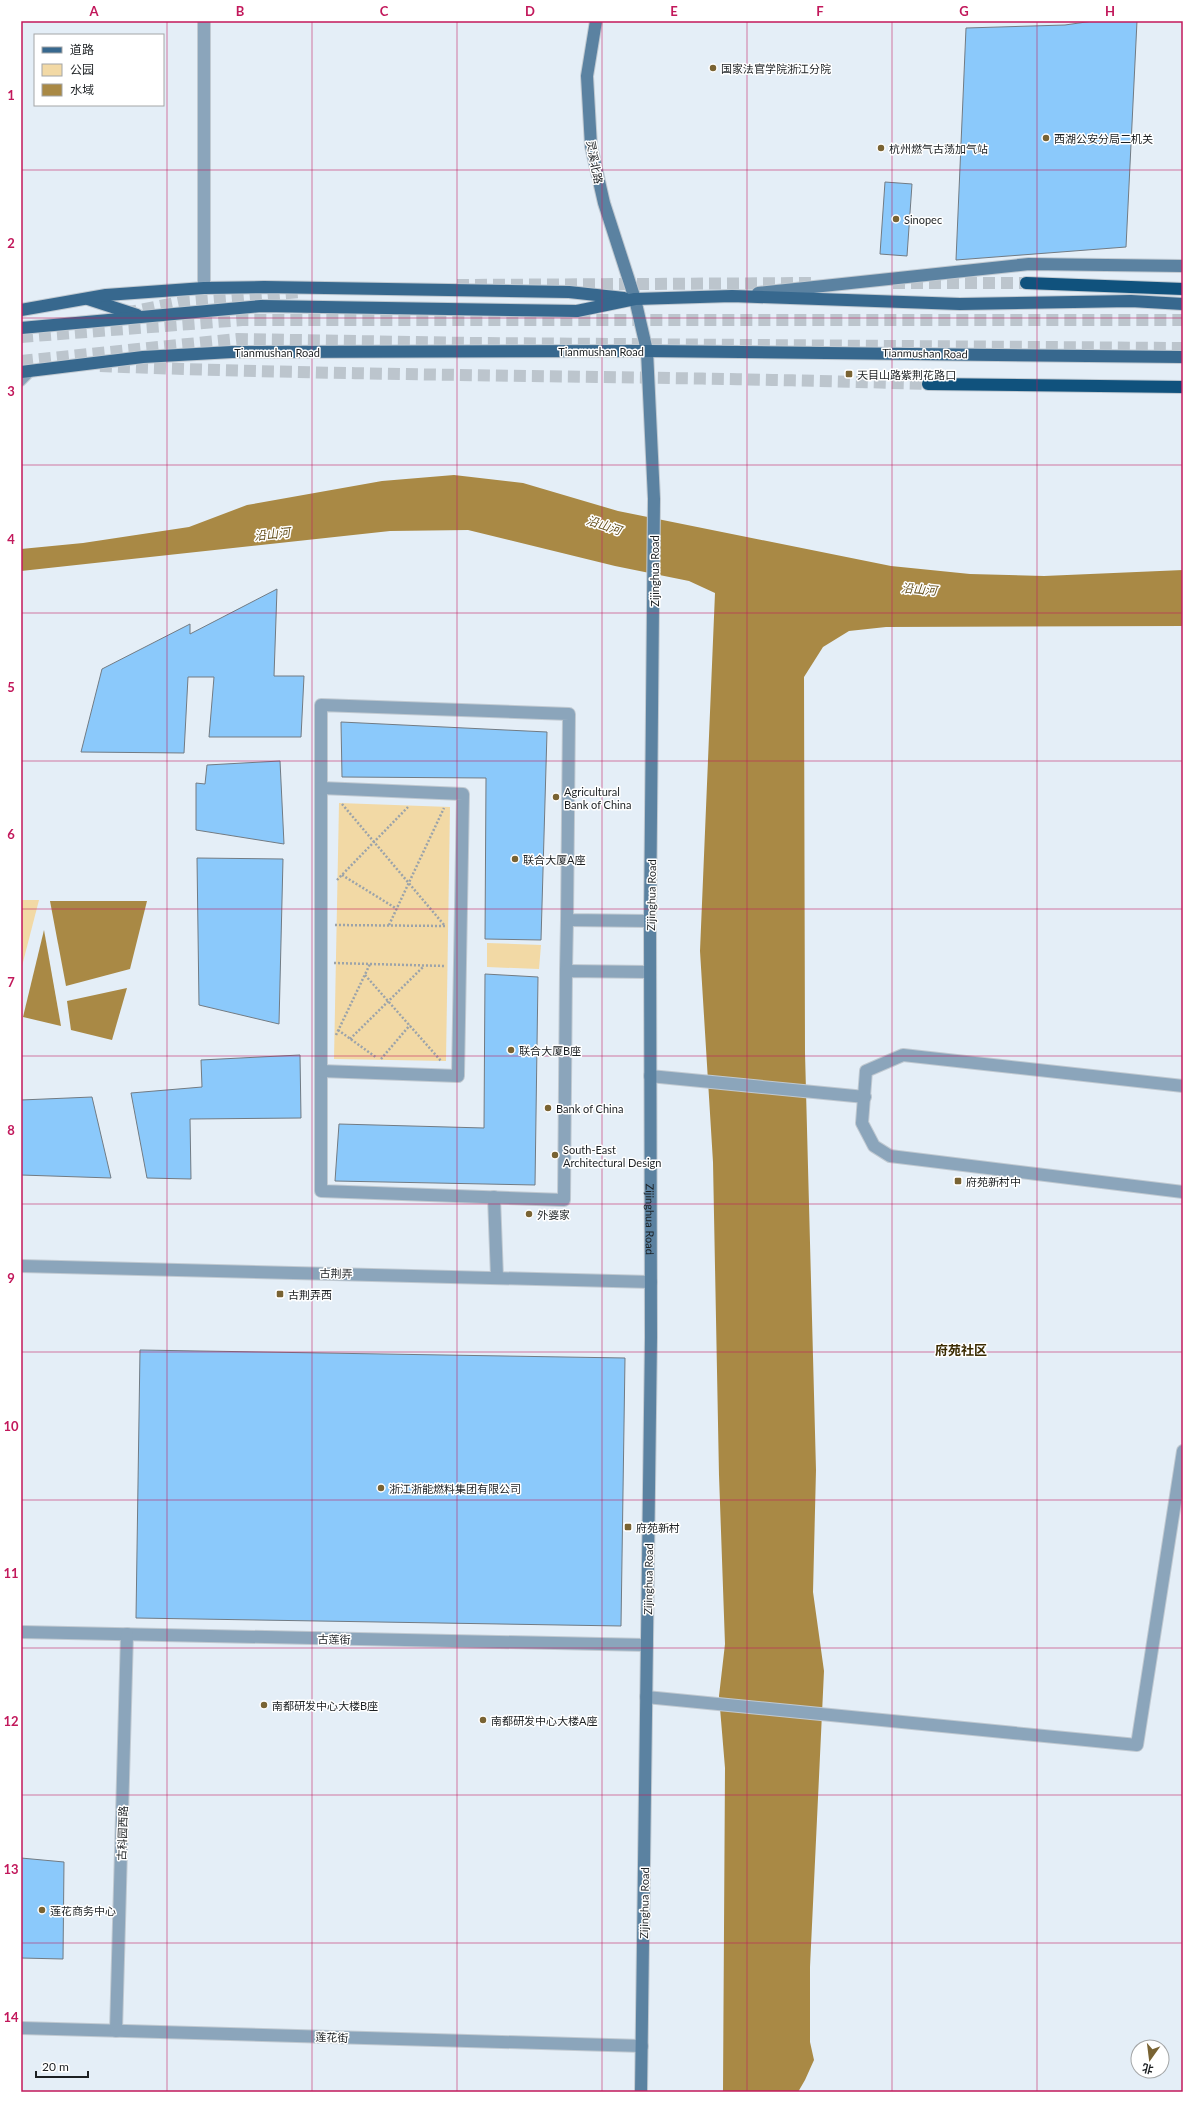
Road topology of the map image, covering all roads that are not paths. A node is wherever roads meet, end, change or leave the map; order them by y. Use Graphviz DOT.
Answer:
graph roads {
  1 [pos="204,21"];
  2 [pos="596,21"];
  3 [pos="1183,266"];
  4 [pos="1026,283"];
  5 [pos="204,288"];
  6 [pos="1183,289"];
  7 [pos="732,296"];
  8 [pos="87,298"];
  9 [pos="635,299"];
  10 [pos="1183,304"];
  11 [pos="21,310"];
  12 [pos="142,317"];
  13 [pos="21,328"];
  14 [pos="647,351"];
  15 [pos="1183,357"];
  16 [pos="27,372"];
  17 [pos="21,382"];
  18 [pos="928,384"];
  19 [pos="1183,387"];
  20 [pos="321,788"];
  21 [pos="567,920"];
  22 [pos="650,921"];
  23 [pos="566,971"];
  24 [pos="650,972"];
  25 [pos="321,1071"];
  26 [pos="650,1076"];
  27 [pos="1183,1086"];
  28 [pos="865,1097"];
  29 [pos="1183,1192"];
  30 [pos="494,1197"];
  31 [pos="21,1266"];
  32 [pos="497,1277"];
  33 [pos="651,1282"];
  34 [pos="1183,1451"];
  35 [pos="21,1632"];
  36 [pos="127,1634"];
  37 [pos="647,1645"];
  38 [pos="646,1697"];
  39 [pos="21,2028"];
  40 [pos="116,2031"];
  41 [pos="642,2046"];
  42 [pos="641,2092"];
  1 -- 5 [label="street"];
  2 -- 9 [label="street, 灵溪北路"];
  3 -- 7 [label="street"];
  4 -- 6 [label="highway"];
  5 -- 8 [label="main road"];
  5 -- 9 [label="main road"];
  7 -- 9 [label="main road"];
  7 -- 10 [label="main road"];
  8 -- 11 [label="main road"];
  8 -- 12 [label="main road"];
  9 -- 12 [label="main road"];
  9 -- 14 [label="street, Zijinghua Road"];
  12 -- 13 [label="main road"];
  14 -- 15 [label="main road, Tianmushan Road"];
  14 -- 16 [label="main road, Tianmushan Road"];
  14 -- 22 [label="street, Zijinghua Road"];
  16 -- 17 [label="lane"];
  18 -- 19 [label="highway"];
  20 -- 21 [label="street"];
  20 -- 25 [label="street"];
  20 -- 25 [label="street"];
  21 -- 22 [label="street"];
  21 -- 23 [label="street"];
  22 -- 24 [label="street, Zijinghua Road"];
  23 -- 24 [label="street"];
  23 -- 30 [label="street"];
  24 -- 26 [label="street, Zijinghua Road"];
  25 -- 30 [label="street"];
  26 -- 28 [label="street"];
  26 -- 33 [label="street, Zijinghua Road"];
  27 -- 28 [label="street"];
  28 -- 29 [label="street"];
  30 -- 32 [label="street"];
  31 -- 32 [label="street, 古荆弄"];
  32 -- 33 [label="street, 古荆弄"];
  33 -- 37 [label="street, Zijinghua Road"];
  34 -- 38 [label="street"];
  35 -- 36 [label="street, 古莲街"];
  36 -- 37 [label="street, 古莲街"];
  36 -- 40 [label="street, 古科园西路"];
  37 -- 38 [label="street, Zijinghua Road"];
  38 -- 41 [label="street, Zijinghua Road"];
  39 -- 40 [label="street, 莲花街"];
  40 -- 41 [label="street, 莲花街"];
  41 -- 42 [label="street, Zijinghua Road"];
}
